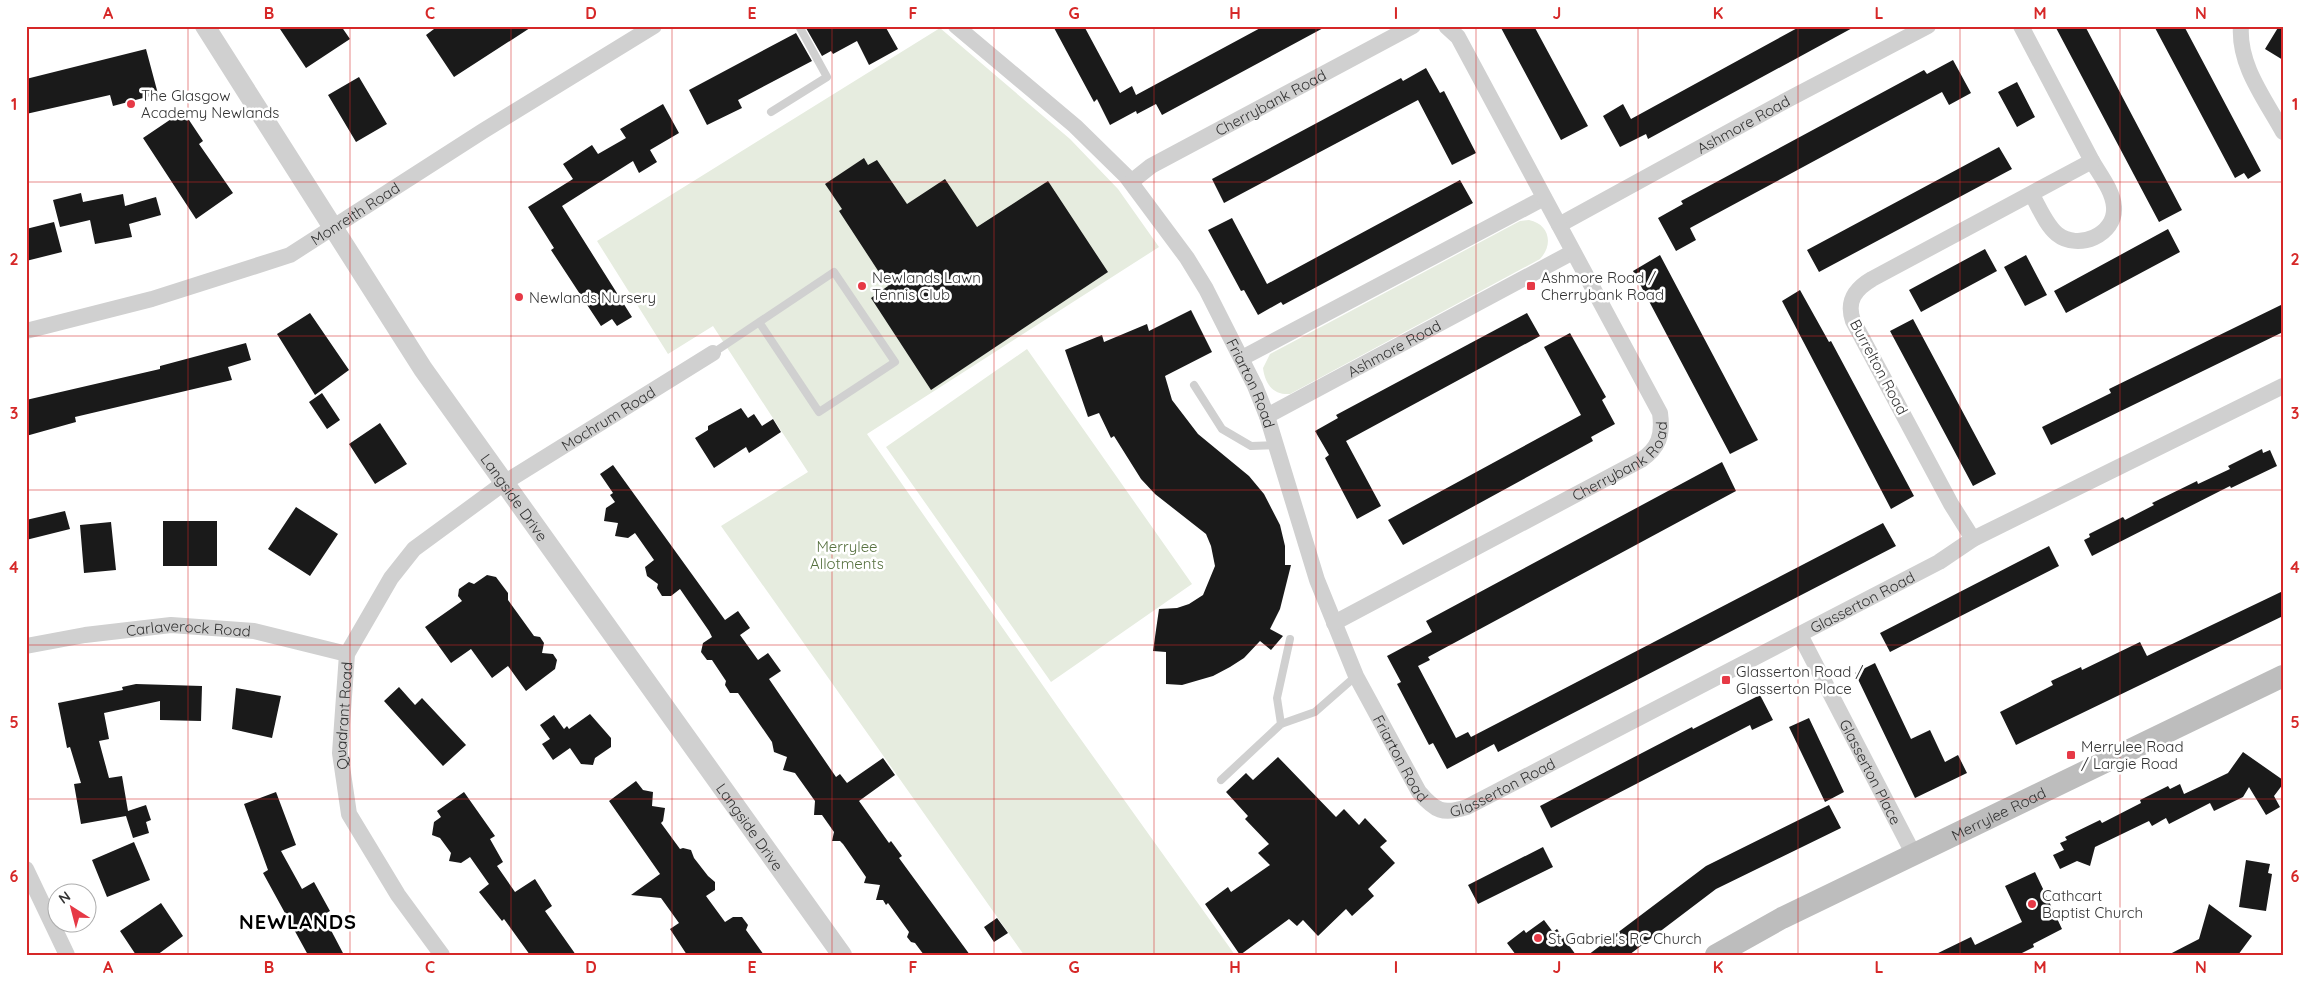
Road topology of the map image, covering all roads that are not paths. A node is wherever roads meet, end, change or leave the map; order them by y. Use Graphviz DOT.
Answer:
graph roads {
  1 [pos="205,26"];
  2 [pos="654,26"];
  3 [pos="799,26"];
  4 [pos="956,26"];
  5 [pos="1412,26"];
  6 [pos="1446,26"];
  7 [pos="1928,26"];
  8 [pos="2021,26"];
  9 [pos="2241,26"];
  10 [pos="2278,110"];
  11 [pos="771,112"];
  12 [pos="2283,132"];
  13 [pos="2092,161"];
  14 [pos="1130,182"];
  15 [pos="2032,195"];
  16 [pos="1544,198"];
  17 [pos="1559,225"];
  18 [pos="334,228"];
  19 [pos="1573,252"];
  20 [pos="759,322"];
  21 [pos="26,331"];
  22 [pos="713,353"];
  23 [pos="1242,358"];
  24 [pos="1194,385"];
  25 [pos="2283,386"];
  26 [pos="1267,416"];
  27 [pos="1276,445"];
  28 [pos="504,484"];
  29 [pos="1973,539"];
  30 [pos="1334,623"];
  31 [pos="1800,636"];
  32 [pos="1290,639"];
  33 [pos="26,646"];
  34 [pos="347,654"];
  35 [pos="1356,676"];
  36 [pos="2283,676"];
  37 [pos="1281,724"];
  38 [pos="1221,780"];
  39 [pos="1439,809"];
  40 [pos="1914,855"];
  41 [pos="26,869"];
  42 [pos="66,955"];
  43 [pos="442,955"];
  44 [pos="842,955"];
  45 [pos="1716,955"];
  1 -- 18 [label="street, Langside Drive"];
  2 -- 18 [label="street, Monreith Road"];
  3 -- 11 [label="lane"];
  4 -- 14 [label="street, Friarton Road"];
  5 -- 14 [label="street, Cherrybank Road"];
  6 -- 16 [label="street, Cherrybank Road"];
  7 -- 17 [label="street, Ashmore Road"];
  8 -- 13 [label="street"];
  9 -- 10 [label="street"];
  10 -- 12 [label="street"];
  13 -- 15 [label="street, Burrelton Road"];
  13 -- 15 [label="street"];
  14 -- 23 [label="street, Friarton Road"];
  15 -- 29 [label="street, Burrelton Road"];
  16 -- 17 [label="street, Cherrybank Road"];
  16 -- 23 [label="street"];
  17 -- 19 [label="street, Cherrybank Road"];
  18 -- 21 [label="street, Monreith Road"];
  18 -- 28 [label="street, Langside Drive"];
  19 -- 26 [label="street, Ashmore Road"];
  19 -- 30 [label="street, Cherrybank Road"];
  20 -- 20 [label="lane"];
  20 -- 22 [label="lane"];
  22 -- 28 [label="street, Mochrum Road"];
  23 -- 26 [label="street, Friarton Road"];
  24 -- 27 [label="lane"];
  25 -- 29 [label="street, Glasserton Road"];
  26 -- 27 [label="street, Friarton Road"];
  27 -- 30 [label="street, Friarton Road"];
  28 -- 34 [label="street, Quadrant Road"];
  28 -- 44 [label="street, Langside Drive"];
  29 -- 31 [label="street, Glasserton Road"];
  30 -- 35 [label="street, Friarton Road"];
  31 -- 39 [label="street, Glasserton Road"];
  31 -- 40 [label="street, Glasserton Place"];
  32 -- 37 [label="lane"];
  33 -- 34 [label="street, Carlaverock Road"];
  34 -- 43 [label="street, Quadrant Road"];
  35 -- 37 [label="lane"];
  35 -- 39 [label="street, Friarton Road"];
  36 -- 40 [label="main road, Merrylee Road"];
  37 -- 38 [label="lane"];
  40 -- 45 [label="main road, Merrylee Road"];
  41 -- 42 [label="street"];
}
